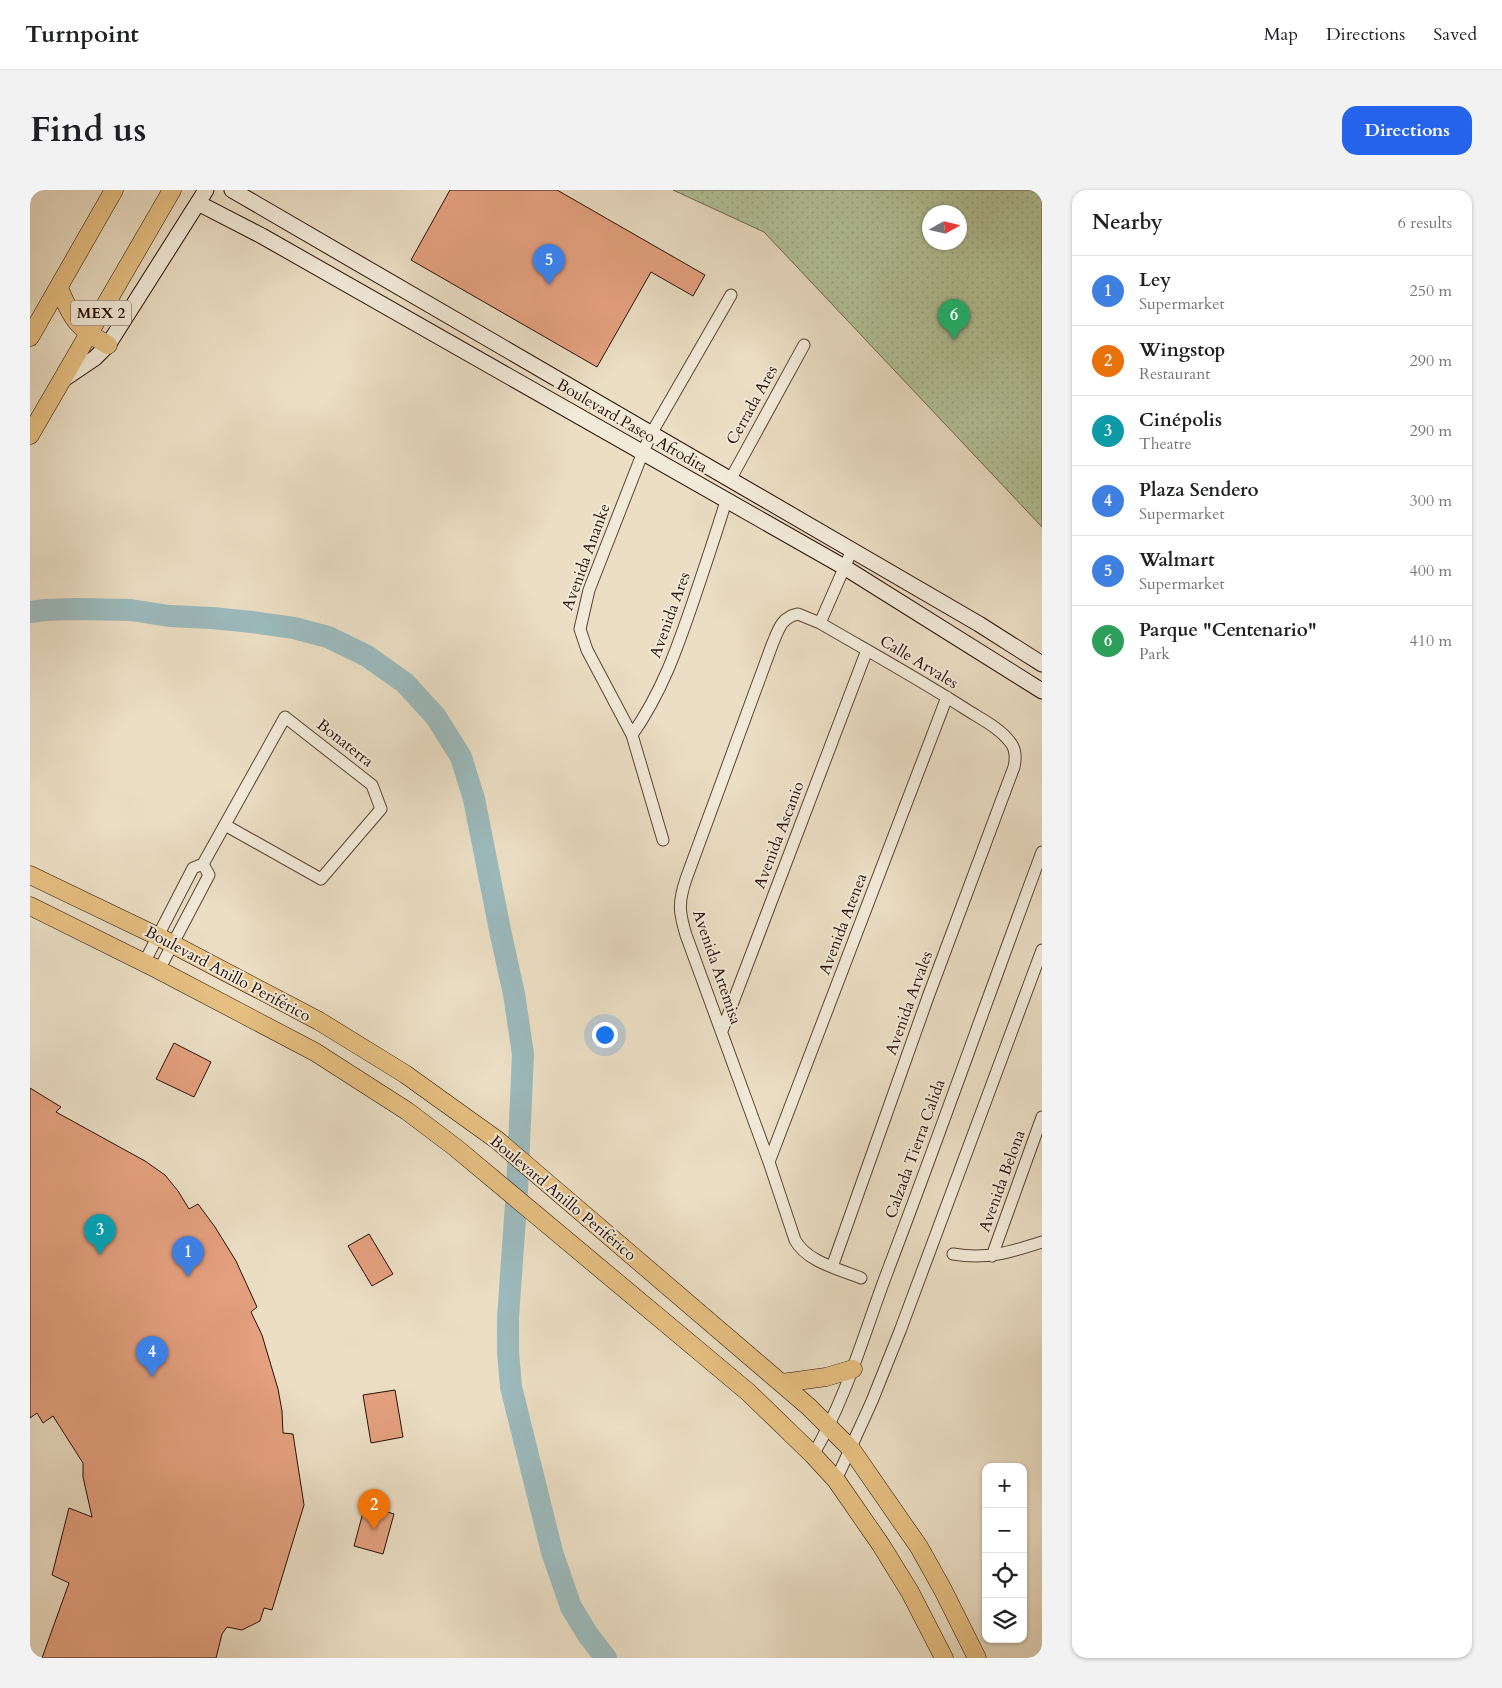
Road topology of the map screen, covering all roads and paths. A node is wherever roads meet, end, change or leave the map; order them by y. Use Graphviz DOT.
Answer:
graph roads {
  1 [pos="114,190"];
  2 [pos="172,190"];
  3 [pos="206,190"];
  4 [pos="233,191"];
  5 [pos="198,203"];
  6 [pos="219,214"];
  7 [pos="59,288"];
  8 [pos="731,295"];
  9 [pos="88,334"];
  10 [pos="30,337"];
  11 [pos="108,345"];
  12 [pos="804,345"];
  13 [pos="61,381"];
  14 [pos="651,434"];
  15 [pos="30,435"];
  16 [pos="642,452"];
  17 [pos="730,480"];
  18 [pos="726,501"];
  19 [pos="852,550"];
  20 [pos="844,567"];
  21 [pos="798,614"];
  22 [pos="820,622"];
  23 [pos="867,650"];
  24 [pos="1042,664"];
  25 [pos="1042,691"];
  26 [pos="947,697"];
  27 [pos="632,735"];
  28 [pos="1015,750"];
  29 [pos="225,824"];
  30 [pos="663,840"];
  31 [pos="1042,852"];
  32 [pos="203,864"];
  33 [pos="30,874"];
  34 [pos="175,902"];
  35 [pos="30,906"];
  36 [pos="190,910"];
  37 [pos="164,940"];
  38 [pos="1042,950"];
  39 [pos="151,966"];
  40 [pos="722,1031"];
  41 [pos="1042,1117"];
  42 [pos="769,1162"];
  43 [pos="1042,1242"];
  44 [pos="953,1254"];
  45 [pos="992,1256"];
  46 [pos="832,1267"];
  47 [pos="861,1278"];
  48 [pos="853,1369"];
  49 [pos="782,1384"];
  50 [pos="830,1427"];
  51 [pos="851,1450"];
  52 [pos="813,1455"];
  53 [pos="836,1480"];
  54 [pos="944,1658"];
  55 [pos="977,1658"];
  1 -- 7 [label="main road, MEX 2"];
  2 -- 9 [label="main road, MEX 2"];
  3 -- 5 [label="street"];
  4 -- 6 [label="street"];
  4 -- 14 [label="street, Boulevard Paseo Afrodita"];
  5 -- 6 [label="street, Boulevard Paseo Afrodita"];
  5 -- 11 [label="street"];
  6 -- 16 [label="street, Boulevard Paseo Afrodita"];
  7 -- 9 [label="main road"];
  7 -- 10 [label="main road, MEX 2"];
  8 -- 14 [label="street, Avenida Ananke"];
  9 -- 11 [label="main road"];
  9 -- 13 [label="main road, MEX 2"];
  11 -- 13 [label="street"];
  12 -- 17 [label="street, Cerrada Ares"];
  13 -- 15 [label="main road, MEX 2"];
  14 -- 16 [label="street, Avenida Ananke"];
  14 -- 17 [label="street, Boulevard Paseo Afrodita"];
  16 -- 18 [label="street, Boulevard Paseo Afrodita"];
  16 -- 27 [label="street, Avenida Ananke"];
  17 -- 19 [label="street, Boulevard Paseo Afrodita"];
  18 -- 20 [label="street, Boulevard Paseo Afrodita"];
  18 -- 27 [label="street, Avenida Ares"];
  19 -- 20 [label="street"];
  19 -- 24 [label="street, Boulevard Paseo Afrodita"];
  20 -- 22 [label="street"];
  20 -- 25 [label="street, Boulevard Paseo Afrodita"];
  21 -- 22 [label="street, Calle Arvales"];
  21 -- 40 [label="street, Avenida Artemisa"];
  22 -- 23 [label="street, Calle Arvales"];
  23 -- 26 [label="street, Calle Arvales"];
  23 -- 40 [label="street, Avenida Ascanio"];
  26 -- 28 [label="street, Calle Arvales"];
  26 -- 42 [label="street, Avenida Atenea"];
  27 -- 30 [label="street, Avenida Ananke"];
  28 -- 46 [label="street, Avenida Arvales"];
  29 -- 29 [label="street, Bonaterra"];
  29 -- 32 [label="street, Bonaterra"];
  31 -- 48 [label="street, Calzada Tierra Calida"];
  32 -- 34 [label="street"];
  32 -- 36 [label="street"];
  33 -- 37 [label="main road, Boulevard Anillo Periférico"];
  34 -- 36 [label="street"];
  34 -- 37 [label="street"];
  35 -- 39 [label="main road, Boulevard Anillo Periférico"];
  36 -- 37 [label="street"];
  37 -- 39 [label="street"];
  37 -- 39 [label="street"];
  37 -- 49 [label="main road, Boulevard Anillo Periférico"];
  38 -- 51 [label="street"];
  39 -- 52 [label="main road, Boulevard Anillo Periférico"];
  40 -- 42 [label="street, Avenida Artemisa"];
  41 -- 45 [label="street, Avenida Belona"];
  42 -- 46 [label="street, Avenida Artemisa"];
  43 -- 45 [label="street"];
  44 -- 45 [label="street"];
  46 -- 47 [label="street, Avenida Artemisa"];
  48 -- 49 [label="main road"];
  48 -- 50 [label="street, Calzada Tierra Calida"];
  49 -- 50 [label="main road, Boulevard Anillo Periférico"];
  50 -- 51 [label="main road, Boulevard Anillo Periférico"];
  50 -- 52 [label="street, Calzada Tierra Calida"];
  51 -- 53 [label="street"];
  51 -- 55 [label="main road, Boulevard Anillo Periférico"];
  52 -- 53 [label="main road, Boulevard Anillo Periférico"];
  53 -- 54 [label="main road, Boulevard Anillo Periférico"];
}
